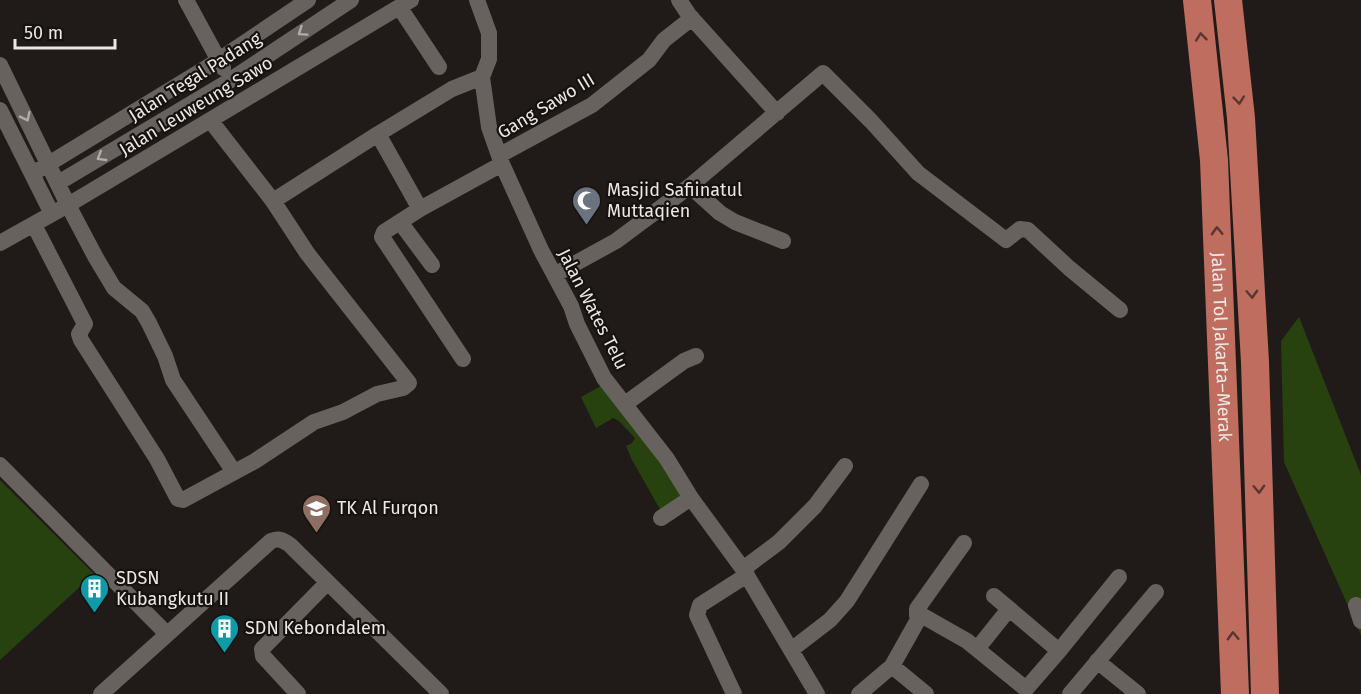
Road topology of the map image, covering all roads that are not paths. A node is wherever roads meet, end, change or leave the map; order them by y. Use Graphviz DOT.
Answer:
graph roads {
  1 [pos="186,0"];
  2 [pos="308,0"];
  3 [pos="351,0"];
  4 [pos="477,0"];
  5 [pos="679,0"];
  6 [pos="1197,0"];
  7 [pos="1228,0"];
  8 [pos="406,4"];
  9 [pos="691,17"];
  10 [pos="219,60"];
  11 [pos="0,65"];
  12 [pos="439,67"];
  13 [pos="482,77"];
  14 [pos="229,81"];
  15 [pos="0,110"];
  16 [pos="777,113"];
  17 [pos="210,120"];
  18 [pos="378,134"];
  19 [pos="501,160"];
  20 [pos="49,164"];
  21 [pos="32,174"];
  22 [pos="58,183"];
  23 [pos="690,186"];
  24 [pos="273,201"];
  25 [pos="68,205"];
  26 [pos="420,209"];
  27 [pos="52,214"];
  28 [pos="400,222"];
  29 [pos="34,225"];
  30 [pos="783,241"];
  31 [pos="0,243"];
  32 [pos="432,265"];
  33 [pos="555,274"];
  34 [pos="1120,310"];
  35 [pos="696,356"];
  36 [pos="463,359"];
  37 [pos="625,404"];
  38 [pos="0,465"];
  39 [pos="845,466"];
  40 [pos="234,472"];
  41 [pos="921,484"];
  42 [pos="691,498"];
  43 [pos="661,518"];
  44 [pos="964,543"];
  45 [pos="745,572"];
  46 [pos="1119,578"];
  47 [pos="327,583"];
  48 [pos="1156,592"];
  49 [pos="994,596"];
  50 [pos="1009,609"];
  51 [pos="919,618"];
  52 [pos="166,633"];
  53 [pos="977,649"];
  54 [pos="791,650"];
  55 [pos="1059,651"];
  56 [pos="1097,661"];
  57 [pos="892,666"];
  58 [pos="101,694"];
  59 [pos="298,694"];
  60 [pos="441,694"];
  61 [pos="734,694"];
  62 [pos="817,694"];
  63 [pos="859,694"];
  64 [pos="926,694"];
  65 [pos="1070,694"];
  66 [pos="1138,694"];
  67 [pos="1235,694"];
  68 [pos="1265,694"];
  1 -- 10 [label="street"];
  2 -- 10 [label="street, Jalan Tegal Padang"];
  3 -- 14 [label="street, Jalan Tegal Padang, one-way"];
  4 -- 13 [label="street, Jalan Wates Telu"];
  5 -- 9 [label="street"];
  67 -- 6 [label="highway, Jalan Tol Jakarta–Merak, one-way"];
  7 -- 68 [label="highway, Jalan Tol Jakarta–Merak, one-way"];
  8 -- 12 [label="street"];
  8 -- 17 [label="street, Jalan Leuweung Sawo"];
  9 -- 16 [label="street"];
  9 -- 19 [label="street, Gang Sawo III"];
  10 -- 14 [label="street"];
  10 -- 20 [label="street, Jalan Tegal Padang"];
  11 -- 20 [label="street, one-way"];
  13 -- 18 [label="street"];
  13 -- 19 [label="street, Jalan Wates Telu"];
  14 -- 22 [label="street, Jalan Tegal Padang, one-way"];
  15 -- 21 [label="street"];
  16 -- 23 [label="street"];
  16 -- 34 [label="street"];
  17 -- 24 [label="street"];
  17 -- 25 [label="street, Jalan Leuweung Sawo"];
  18 -- 24 [label="street"];
  18 -- 26 [label="street"];
  19 -- 26 [label="street, Gang Sawo III"];
  19 -- 33 [label="street, Jalan Wates Telu"];
  20 -- 21 [label="street, Jalan Tegal Padang"];
  20 -- 22 [label="street"];
  21 -- 27 [label="street"];
  22 -- 25 [label="street"];
  23 -- 30 [label="street"];
  23 -- 33 [label="street"];
  24 -- 40 [label="street"];
  25 -- 27 [label="street, Jalan Leuweung Sawo"];
  25 -- 40 [label="street"];
  26 -- 28 [label="street, Gang Sawo III"];
  27 -- 29 [label="street, Jalan Leuweung Sawo"];
  28 -- 32 [label="street"];
  28 -- 36 [label="street"];
  29 -- 31 [label="street, Jalan Leuweung Sawo"];
  29 -- 40 [label="street"];
  33 -- 37 [label="street, Jalan Wates Telu"];
  35 -- 37 [label="street"];
  37 -- 42 [label="street, Jalan Wates Telu"];
  38 -- 52 [label="street"];
  39 -- 45 [label="street"];
  41 -- 54 [label="street"];
  42 -- 43 [label="street"];
  42 -- 45 [label="street, Jalan Wates Telu"];
  44 -- 51 [label="street"];
  45 -- 54 [label="street, Jalan Wates Telu"];
  45 -- 61 [label="street"];
  46 -- 55 [label="street"];
  47 -- 52 [label="street"];
  47 -- 59 [label="street"];
  47 -- 60 [label="street"];
  48 -- 56 [label="street"];
  49 -- 50 [label="street"];
  50 -- 53 [label="street"];
  50 -- 55 [label="street"];
  51 -- 53 [label="street"];
  51 -- 57 [label="street"];
  52 -- 58 [label="street"];
  53 -- 55 [label="street"];
  54 -- 62 [label="street, Jalan Wates Telu"];
  56 -- 65 [label="street"];
  56 -- 66 [label="street"];
  57 -- 63 [label="street"];
  57 -- 64 [label="street"];
}
